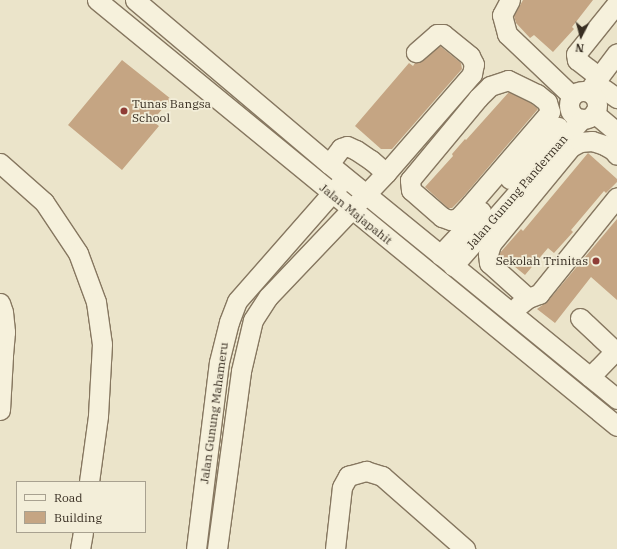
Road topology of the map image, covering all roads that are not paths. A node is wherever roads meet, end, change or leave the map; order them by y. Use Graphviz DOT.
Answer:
graph roads {
  1 [pos="97,0"];
  2 [pos="135,0"];
  3 [pos="506,1"];
  4 [pos="617,3"];
  5 [pos="416,52"];
  6 [pos="617,54"];
  7 [pos="594,98"];
  8 [pos="617,132"];
  9 [pos="617,155"];
  10 [pos="0,163"];
  11 [pos="329,164"];
  12 [pos="386,173"];
  13 [pos="345,177"];
  14 [pos="366,193"];
  15 [pos="331,194"];
  16 [pos="617,197"];
  17 [pos="475,208"];
  18 [pos="351,210"];
  19 [pos="447,260"];
  20 [pos="528,298"];
  21 [pos="0,303"];
  22 [pos="512,314"];
  23 [pos="580,318"];
  24 [pos="616,352"];
  25 [pos="1,354"];
  26 [pos="1,377"];
  27 [pos="590,377"];
  28 [pos="617,399"];
  29 [pos="0,410"];
  30 [pos="617,426"];
  31 [pos="89,481"];
  32 [pos="203,492"];
  33 [pos="224,495"];
  34 [pos="82,533"];
  35 [pos="80,549"];
  36 [pos="196,549"];
  37 [pos="217,549"];
  38 [pos="335,549"];
  39 [pos="465,549"];
  1 -- 15 [label="street, Jalan Majapahit"];
  2 -- 11 [label="street, Jalan Majapahit"];
  3 -- 7 [label="street"];
  4 -- 7 [label="street"];
  5 -- 12 [label="street, Jalan Gunung Mahameru"];
  6 -- 7 [label="street, Jalan Gunung Panderman"];
  7 -- 8 [label="street"];
  7 -- 17 [label="street, Jalan Gunung Panderman"];
  7 -- 19 [label="street, Jalan Gunung Panderman"];
  9 -- 20 [label="street"];
  10 -- 31 [label="street"];
  11 -- 12 [label="street"];
  11 -- 13 [label="street, Jalan Majapahit"];
  12 -- 14 [label="street, Jalan Gunung Mahameru"];
  13 -- 14 [label="street, Jalan Majapahit"];
  13 -- 15 [label="street, Jalan Gunung Mahameru"];
  14 -- 18 [label="street, Jalan Gunung Mahameru"];
  14 -- 19 [label="street, Jalan Majapahit"];
  15 -- 18 [label="street, Jalan Majapahit"];
  15 -- 32 [label="street, Jalan Gunung Mahameru"];
  16 -- 20 [label="street"];
  17 -- 17 [label="street"];
  17 -- 19 [label="street, Jalan Gunung Panderman"];
  18 -- 30 [label="street, Jalan Majapahit"];
  18 -- 33 [label="street, Jalan Gunung Mahameru"];
  19 -- 22 [label="street, Jalan Majapahit"];
  20 -- 22 [label="street"];
  21 -- 25 [label="street"];
  22 -- 27 [label="street, Jalan Majapahit"];
  23 -- 24 [label="street"];
  24 -- 27 [label="street"];
  25 -- 26 [label="street"];
  26 -- 29 [label="street"];
  27 -- 28 [label="street, Jalan Majapahit"];
  32 -- 33 [label="street"];
  32 -- 36 [label="street, Jalan Gunung Mahameru"];
  33 -- 37 [label="street, Jalan Gunung Mahameru"];
  34 -- 35 [label="street"];
  38 -- 39 [label="street"];
}
